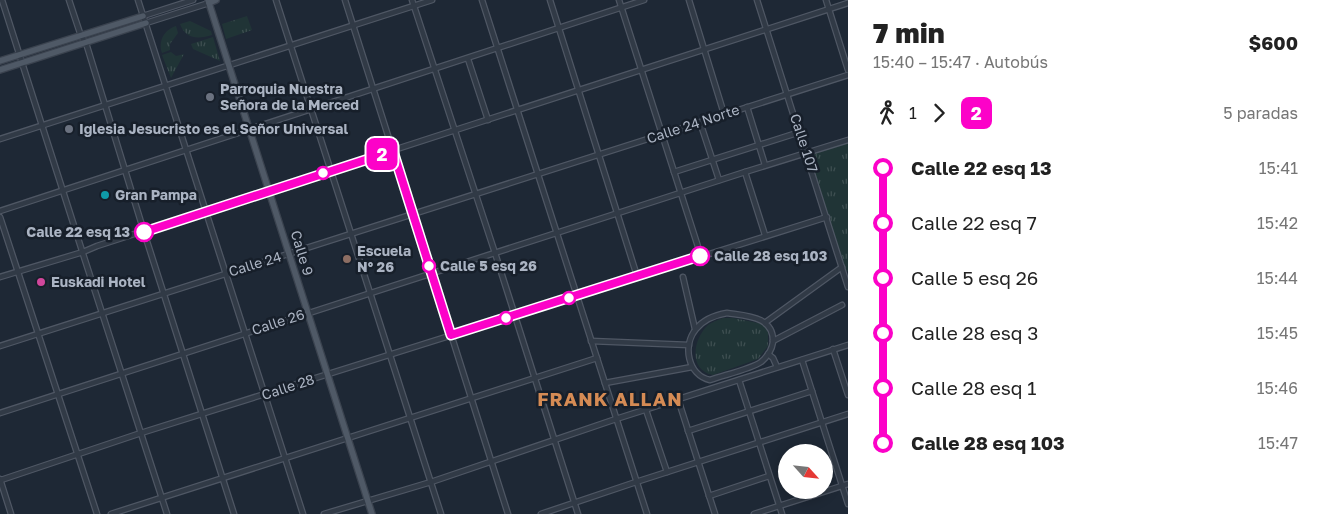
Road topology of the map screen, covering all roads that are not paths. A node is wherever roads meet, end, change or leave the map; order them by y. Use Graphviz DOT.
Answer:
graph roads {
  1 [pos="2,0"];
  2 [pos="69,0"];
  3 [pos="138,0"];
  4 [pos="193,0"];
  5 [pos="216,0"];
  6 [pos="276,0"];
  7 [pos="345,0"];
  8 [pos="412,0"];
  9 [pos="432,0"];
  10 [pos="482,0"];
  11 [pos="550,0"];
  12 [pos="619,0"];
  13 [pos="644,0"];
  14 [pos="689,0"];
  15 [pos="758,0"];
  16 [pos="826,0"];
  17 [pos="208,1"];
  18 [pos="848,3"];
  19 [pos="414,6"];
  20 [pos="621,7"];
  21 [pos="829,9"];
  22 [pos="144,16"];
  23 [pos="146,23"];
  24 [pos="353,26"];
  25 [pos="559,27"];
  26 [pos="767,29"];
  27 [pos="81,36"];
  28 [pos="86,43"];
  29 [pos="291,46"];
  30 [pos="498,49"];
  31 [pos="705,49"];
  32 [pos="20,55"];
  33 [pos="468,59"];
  34 [pos="0,61"];
  35 [pos="23,63"];
  36 [pos="229,65"];
  37 [pos="641,69"];
  38 [pos="0,70"];
  39 [pos="434,70"];
  40 [pos="848,70"];
  41 [pos="848,75"];
  42 [pos="166,85"];
  43 [pos="578,89"];
  44 [pos="372,90"];
  45 [pos="788,94"];
  46 [pos="105,105"];
  47 [pos="747,107"];
  48 [pos="311,109"];
  49 [pos="517,110"];
  50 [pos="724,114"];
  51 [pos="488,120"];
  52 [pos="700,122"];
  53 [pos="42,125"];
  54 [pos="249,129"];
  55 [pos="455,131"];
  56 [pos="800,132"];
  57 [pos="662,134"];
  58 [pos="0,139"];
  59 [pos="848,140"];
  60 [pos="759,145"];
  61 [pos="186,149"];
  62 [pos="393,151"];
  63 [pos="807,153"];
  64 [pos="599,154"];
  65 [pos="712,160"];
  66 [pos="765,165"];
  67 [pos="126,170"];
  68 [pos="331,171"];
  69 [pos="674,172"];
  70 [pos="745,172"];
  71 [pos="539,173"];
  72 [pos="719,180"];
  73 [pos="63,190"];
  74 [pos="269,191"];
  75 [pos="681,192"];
  76 [pos="476,194"];
  77 [pos="0,210"];
  78 [pos="206,212"];
  79 [pos="617,213"];
  80 [pos="412,214"];
  81 [pos="827,216"];
  82 [pos="0,217"];
  83 [pos="144,232"];
  84 [pos="556,232"];
  85 [pos="351,234"];
  86 [pos="765,235"];
  87 [pos="83,252"];
  88 [pos="495,253"];
  89 [pos="290,254"];
  90 [pos="701,256"];
  91 [pos="842,267"];
  92 [pos="18,273"];
  93 [pos="226,273"];
  94 [pos="431,273"];
  95 [pos="637,276"];
  96 [pos="0,277"];
  97 [pos="683,277"];
  98 [pos="846,278"];
  99 [pos="848,287"];
  100 [pos="164,293"];
  101 [pos="370,293"];
  102 [pos="576,295"];
  103 [pos="842,305"];
  104 [pos="102,313"];
  105 [pos="308,313"];
  106 [pos="514,316"];
  107 [pos="766,322"];
  108 [pos="695,329"];
  109 [pos="38,333"];
  110 [pos="245,333"];
  111 [pos="451,335"];
  112 [pos="591,341"];
  113 [pos="773,341"];
  114 [pos="689,345"];
  115 [pos="848,345"];
  116 [pos="0,346"];
  117 [pos="833,349"];
  118 [pos="182,353"];
  119 [pos="768,354"];
  120 [pos="390,355"];
  121 [pos="597,358"];
  122 [pos="802,360"];
  123 [pos="692,367"];
  124 [pos="778,367"];
  125 [pos="122,373"];
  126 [pos="328,374"];
  127 [pos="534,379"];
  128 [pos="739,380"];
  129 [pos="605,383"];
  130 [pos="812,391"];
  131 [pos="57,394"];
  132 [pos="265,394"];
  133 [pos="848,395"];
  134 [pos="471,398"];
  135 [pos="678,399"];
  136 [pos="646,410"];
  137 [pos="749,412"];
  138 [pos="0,413"];
  139 [pos="202,414"];
  140 [pos="848,414"];
  141 [pos="410,418"];
  142 [pos="616,419"];
  143 [pos="822,422"];
  144 [pos="688,431"];
  145 [pos="141,434"];
  146 [pos="348,437"];
  147 [pos="554,441"];
  148 [pos="759,442"];
  149 [pos="78,455"];
  150 [pos="285,457"];
  151 [pos="491,462"];
  152 [pos="698,462"];
  153 [pos="667,472"];
  154 [pos="770,476"];
  155 [pos="222,477"];
  156 [pos="0,479"];
  157 [pos="431,482"];
  158 [pos="636,482"];
  159 [pos="848,484"];
  160 [pos="842,486"];
  161 [pos="709,496"];
  162 [pos="162,497"];
  163 [pos="368,501"];
  164 [pos="574,504"];
  165 [pos="848,504"];
  166 [pos="779,506"];
  167 [pos="11,514"];
  168 [pos="97,514"];
  169 [pos="111,514"];
  170 [pos="167,514"];
  171 [pos="234,514"];
  172 [pos="303,514"];
  173 [pos="324,514"];
  174 [pos="372,514"];
  175 [pos="441,514"];
  176 [pos="508,514"];
  177 [pos="541,514"];
  178 [pos="578,514"];
  179 [pos="646,514"];
  180 [pos="715,514"];
  181 [pos="754,514"];
  182 [pos="782,514"];
  1 -- 32 [label="street"];
  2 -- 27 [label="street"];
  3 -- 22 [label="street"];
  4 -- 22 [label="street"];
  5 -- 17 [label="main road"];
  6 -- 29 [label="street"];
  7 -- 24 [label="street"];
  8 -- 19 [label="street"];
  9 -- 19 [label="street"];
  10 -- 30 [label="street"];
  11 -- 25 [label="street"];
  12 -- 20 [label="street"];
  13 -- 20 [label="street"];
  14 -- 31 [label="street"];
  15 -- 26 [label="street, Calle 107"];
  16 -- 21 [label="street"];
  17 -- 23 [label="street"];
  17 -- 36 [label="main road, Calle 9"];
  18 -- 21 [label="street"];
  19 -- 24 [label="street"];
  19 -- 39 [label="street"];
  20 -- 25 [label="street"];
  20 -- 37 [label="street"];
  21 -- 26 [label="street"];
  21 -- 40 [label="street"];
  22 -- 23 [label="street"];
  22 -- 27 [label="main road"];
  23 -- 28 [label="main road"];
  23 -- 42 [label="street"];
  24 -- 29 [label="street"];
  24 -- 44 [label="street"];
  25 -- 30 [label="street"];
  25 -- 43 [label="street"];
  26 -- 31 [label="street"];
  26 -- 45 [label="street, Calle 107"];
  27 -- 28 [label="street"];
  27 -- 32 [label="main road"];
  28 -- 35 [label="main road"];
  28 -- 46 [label="street"];
  29 -- 36 [label="street"];
  29 -- 48 [label="street"];
  30 -- 33 [label="street"];
  30 -- 49 [label="street"];
  31 -- 37 [label="street"];
  31 -- 50 [label="street"];
  32 -- 34 [label="main road"];
  32 -- 35 [label="street"];
  33 -- 39 [label="street"];
  33 -- 51 [label="street"];
  35 -- 38 [label="main road"];
  35 -- 53 [label="street"];
  36 -- 42 [label="street"];
  36 -- 54 [label="main road, Calle 9"];
  37 -- 43 [label="street"];
  37 -- 57 [label="street"];
  39 -- 44 [label="street"];
  39 -- 55 [label="street"];
  41 -- 45 [label="street, Calle 24 Norte"];
  42 -- 46 [label="street"];
  42 -- 61 [label="street"];
  43 -- 49 [label="street"];
  43 -- 64 [label="street"];
  44 -- 48 [label="street"];
  44 -- 62 [label="street"];
  45 -- 47 [label="street, Calle 24 Norte"];
  45 -- 56 [label="street, Calle 107"];
  46 -- 53 [label="street"];
  46 -- 67 [label="street"];
  47 -- 50 [label="street, Calle 24 Norte"];
  47 -- 60 [label="street"];
  48 -- 54 [label="street"];
  48 -- 68 [label="street"];
  49 -- 51 [label="street"];
  49 -- 71 [label="street"];
  50 -- 52 [label="street, Calle 24 Norte"];
  51 -- 55 [label="street"];
  52 -- 57 [label="street, Calle 24 Norte"];
  52 -- 65 [label="street"];
  53 -- 58 [label="street"];
  53 -- 73 [label="street"];
  54 -- 61 [label="street"];
  54 -- 74 [label="main road, Calle 9"];
  55 -- 62 [label="street"];
  55 -- 76 [label="street"];
  56 -- 60 [label="street"];
  56 -- 63 [label="street, Calle 107"];
  57 -- 64 [label="street, Calle 24 Norte"];
  57 -- 69 [label="street"];
  59 -- 63 [label="street, Calle 26"];
  60 -- 65 [label="street"];
  60 -- 66 [label="street"];
  61 -- 67 [label="street"];
  61 -- 78 [label="street"];
  62 -- 68 [label="street"];
  62 -- 80 [label="street"];
  63 -- 66 [label="street, Calle 26"];
  63 -- 81 [label="street, Calle 107"];
  64 -- 71 [label="street, Calle 24 Norte"];
  64 -- 79 [label="street"];
  65 -- 69 [label="street"];
  65 -- 72 [label="street"];
  66 -- 70 [label="street, Calle 26"];
  67 -- 73 [label="street"];
  67 -- 83 [label="street"];
  68 -- 74 [label="street"];
  68 -- 85 [label="street"];
  69 -- 75 [label="street"];
  70 -- 72 [label="street, Calle 26"];
  70 -- 86 [label="street"];
  71 -- 76 [label="street, Calle 24"];
  71 -- 84 [label="street"];
  72 -- 75 [label="street, Calle 26"];
  73 -- 77 [label="street"];
  73 -- 87 [label="street"];
  74 -- 78 [label="street"];
  74 -- 89 [label="main road, Calle 9"];
  75 -- 79 [label="street, Calle 26"];
  75 -- 90 [label="street"];
  76 -- 80 [label="street, Calle 24"];
  76 -- 88 [label="street"];
  78 -- 83 [label="street"];
  78 -- 93 [label="street"];
  79 -- 84 [label="street, Calle 26"];
  79 -- 95 [label="street"];
  80 -- 85 [label="street, Calle 24"];
  80 -- 94 [label="street"];
  81 -- 86 [label="street, Calle 28"];
  81 -- 91 [label="street, Calle 107"];
  82 -- 92 [label="street"];
  83 -- 87 [label="street"];
  83 -- 100 [label="street"];
  84 -- 88 [label="street, Calle 26"];
  84 -- 102 [label="street"];
  85 -- 89 [label="street, Calle 24"];
  85 -- 101 [label="street"];
  86 -- 90 [label="street, Calle 28"];
  87 -- 92 [label="street"];
  87 -- 104 [label="street"];
  88 -- 94 [label="street, Calle 26"];
  88 -- 106 [label="street"];
  89 -- 93 [label="street, Calle 24"];
  89 -- 105 [label="main road, Calle 9"];
  90 -- 95 [label="street, Calle 28"];
  91 -- 98 [label="street, Calle 107"];
  91 -- 107 [label="street"];
  92 -- 96 [label="street"];
  92 -- 109 [label="street"];
  93 -- 100 [label="street, Calle 24"];
  93 -- 110 [label="street"];
  94 -- 101 [label="street, Calle 26"];
  94 -- 111 [label="street"];
  95 -- 102 [label="street, Calle 28"];
  97 -- 108 [label="street"];
  98 -- 99 [label="street, Calle 107"];
  100 -- 104 [label="street, Calle 24"];
  100 -- 118 [label="street"];
  101 -- 105 [label="street, Calle 26"];
  101 -- 120 [label="street"];
  102 -- 106 [label="street, Calle 28"];
  102 -- 112 [label="street"];
  103 -- 113 [label="street"];
  104 -- 109 [label="street, Calle 24"];
  104 -- 125 [label="street"];
  105 -- 110 [label="street, Calle 26"];
  105 -- 126 [label="main road, Calle 9"];
  106 -- 111 [label="street, Calle 28"];
  106 -- 127 [label="street"];
  107 -- 108 [label="street"];
  107 -- 113 [label="street"];
  108 -- 114 [label="street"];
  109 -- 116 [label="street, Calle 24"];
  109 -- 131 [label="street"];
  110 -- 118 [label="street, Calle 26"];
  110 -- 132 [label="street"];
  111 -- 120 [label="street, Calle 28"];
  111 -- 134 [label="street"];
  112 -- 114 [label="street"];
  112 -- 121 [label="street"];
  113 -- 119 [label="street"];
  114 -- 123 [label="street"];
  115 -- 117 [label="street"];
  117 -- 122 [label="street"];
  117 -- 133 [label="street"];
  118 -- 125 [label="street, Calle 26"];
  118 -- 139 [label="street"];
  119 -- 123 [label="street"];
  119 -- 124 [label="street"];
  120 -- 126 [label="street, Calle 28"];
  120 -- 141 [label="street"];
  121 -- 127 [label="street"];
  121 -- 129 [label="street"];
  122 -- 124 [label="street"];
  122 -- 130 [label="street"];
  123 -- 129 [label="street"];
  124 -- 128 [label="street"];
  125 -- 131 [label="street, Calle 26"];
  125 -- 145 [label="street"];
  126 -- 132 [label="street, Calle 28"];
  126 -- 146 [label="main road, Calle 9"];
  127 -- 134 [label="street"];
  127 -- 147 [label="street"];
  128 -- 135 [label="street"];
  128 -- 137 [label="street"];
  129 -- 142 [label="street"];
  130 -- 137 [label="street"];
  130 -- 143 [label="street"];
  131 -- 138 [label="street, Calle 26"];
  131 -- 149 [label="street"];
  132 -- 139 [label="street, Calle 28"];
  132 -- 150 [label="street"];
  134 -- 141 [label="street"];
  134 -- 151 [label="street"];
  135 -- 136 [label="street"];
  135 -- 144 [label="street"];
  136 -- 142 [label="street"];
  136 -- 153 [label="street"];
  137 -- 144 [label="street"];
  137 -- 148 [label="street"];
  139 -- 145 [label="street, Calle 28"];
  139 -- 155 [label="street"];
  140 -- 143 [label="street"];
  141 -- 146 [label="street"];
  141 -- 157 [label="street"];
  142 -- 147 [label="street"];
  142 -- 158 [label="street"];
  143 -- 148 [label="street"];
  143 -- 160 [label="street"];
  144 -- 152 [label="street"];
  145 -- 149 [label="street, Calle 28"];
  145 -- 162 [label="street"];
  146 -- 150 [label="street"];
  146 -- 163 [label="main road, Calle 9"];
  147 -- 151 [label="street"];
  147 -- 164 [label="street"];
  148 -- 152 [label="street"];
  148 -- 154 [label="street"];
  149 -- 156 [label="street, Calle 28"];
  149 -- 168 [label="street"];
  150 -- 155 [label="street"];
  150 -- 172 [label="street"];
  151 -- 157 [label="street"];
  151 -- 176 [label="street"];
  152 -- 153 [label="street"];
  152 -- 161 [label="street"];
  153 -- 158 [label="street"];
  154 -- 161 [label="street"];
  154 -- 166 [label="street"];
  155 -- 162 [label="street"];
  155 -- 171 [label="street"];
  156 -- 167 [label="street"];
  157 -- 163 [label="street"];
  157 -- 175 [label="street"];
  158 -- 164 [label="street"];
  158 -- 179 [label="street"];
  159 -- 160 [label="street"];
  160 -- 165 [label="street"];
  160 -- 166 [label="street"];
  161 -- 180 [label="street"];
  162 -- 169 [label="street"];
  162 -- 170 [label="street"];
  163 -- 173 [label="street"];
  163 -- 174 [label="main road, Calle 9"];
  164 -- 177 [label="street"];
  164 -- 178 [label="street"];
  166 -- 181 [label="street"];
  166 -- 182 [label="street"];
}
